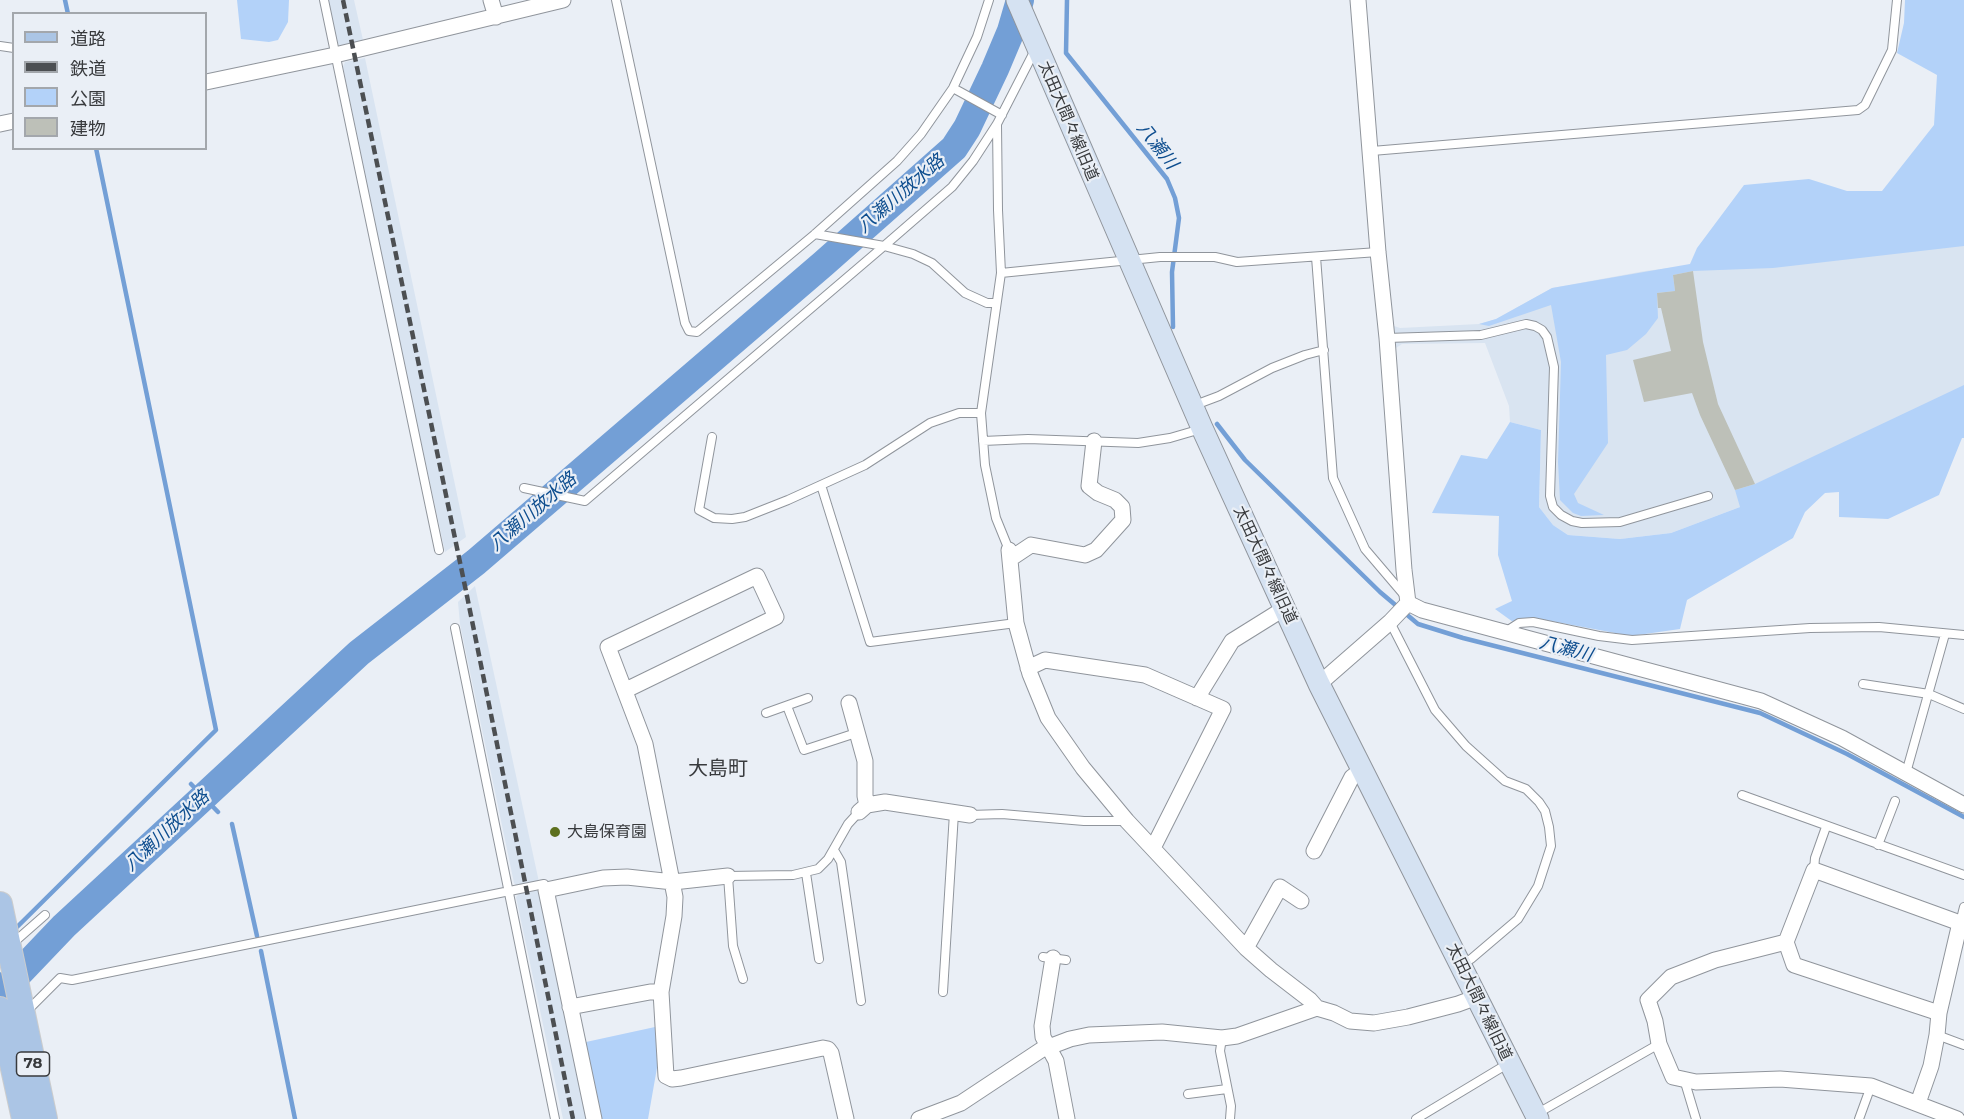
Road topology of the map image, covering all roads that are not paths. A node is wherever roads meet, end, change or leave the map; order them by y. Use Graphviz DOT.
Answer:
graph roads {
  1 [pos="324,0"];
  2 [pos="491,0"];
  3 [pos="563,0"];
  4 [pos="616,0"];
  5 [pos="988,0"];
  6 [pos="1017,0"];
  7 [pos="1358,0"];
  8 [pos="1897,0"];
  9 [pos="496,17"];
  10 [pos="1035,44"];
  11 [pos="335,55"];
  12 [pos="207,82"];
  13 [pos="956,90"];
  14 [pos="999,114"];
  15 [pos="997,124"];
  16 [pos="1372,151"];
  17 [pos="819,235"];
  18 [pos="880,246"];
  19 [pos="1378,252"];
  20 [pos="1316,257"];
  21 [pos="1128,261"];
  22 [pos="1001,273"];
  23 [pos="996,303"];
  24 [pos="1388,338"];
  25 [pos="1324,350"];
  26 [pos="1193,406"];
  27 [pos="981,413"];
  28 [pos="1202,428"];
  29 [pos="712,437"];
  30 [pos="983,441"];
  31 [pos="1094,441"];
  32 [pos="821,485"];
  33 [pos="524,488"];
  34 [pos="1708,496"];
  35 [pos="439,550"];
  36 [pos="1010,554"];
  37 [pos="1408,601"];
  38 [pos="1285,608"];
  39 [pos="1392,620"];
  40 [pos="1016,623"];
  41 [pos="455,628"];
  42 [pos="1504,633"];
  43 [pos="1945,634"];
  44 [pos="1964,635"];
  45 [pos="1028,668"];
  46 [pos="1319,684"];
  47 [pos="1863,684"];
  48 [pos="626,690"];
  49 [pos="1929,694"];
  50 [pos="808,698"];
  51 [pos="1197,698"];
  52 [pos="849,704"];
  53 [pos="787,706"];
  54 [pos="1964,710"];
  55 [pos="766,713"];
  56 [pos="856,733"];
  57 [pos="1363,769"];
  58 [pos="1906,773"];
  59 [pos="1742,795"];
  60 [pos="1895,801"];
  61 [pos="1964,805"];
  62 [pos="863,808"];
  63 [pos="954,813"];
  64 [pos="970,815"];
  65 [pos="1127,821"];
  66 [pos="1826,827"];
  67 [pos="1878,845"];
  68 [pos="1153,848"];
  69 [pos="834,850"];
  70 [pos="1314,851"];
  71 [pos="1814,870"];
  72 [pos="806,873"];
  73 [pos="1964,875"];
  74 [pos="728,876"];
  75 [pos="673,882"];
  76 [pos="544,884"];
  77 [pos="509,890"];
  78 [pos="1301,901"];
  79 [pos="0,904"];
  80 [pos="1964,907"];
  81 [pos="45,915"];
  82 [pos="1960,923"];
  83 [pos="1786,942"];
  84 [pos="1246,948"];
  85 [pos="10,951"];
  86 [pos="1054,958"];
  87 [pos="819,959"];
  88 [pos="1461,964"];
  89 [pos="1957,964"];
  90 [pos="743,979"];
  91 [pos="661,992"];
  92 [pos="944,992"];
  93 [pos="1477,997"];
  94 [pos="861,1000"];
  95 [pos="570,1007"];
  96 [pos="1317,1008"];
  97 [pos="1939,1013"];
  98 [pos="12,1014"];
  99 [pos="1937,1035"];
  100 [pos="1222,1038"];
  101 [pos="1659,1044"];
  102 [pos="1964,1045"];
  103 [pos="1048,1047"];
  104 [pos="1509,1063"];
  105 [pos="1684,1079"];
  106 [pos="1871,1086"];
  107 [pos="1227,1089"];
  108 [pos="1188,1094"];
  109 [pos="1918,1102"];
  110 [pos="1537,1117"];
  111 [pos="24,1119"];
  112 [pos="45,1119"];
  113 [pos="555,1119"];
  114 [pos="594,1119"];
  115 [pos="846,1119"];
  116 [pos="919,1119"];
  117 [pos="1068,1119"];
  118 [pos="1230,1119"];
  119 [pos="1416,1119"];
  120 [pos="1696,1119"];
  121 [pos="1858,1119"];
  122 [pos="1957,1119"];
  1 -- 11 [label="lane"];
  2 -- 9 [label="street"];
  3 -- 9 [label="street"];
  4 -- 17 [label="lane"];
  5 -- 13 [label="lane"];
  6 -- 10 [label="street, 太田大間々線旧道"];
  7 -- 16 [label="street"];
  8 -- 16 [label="lane"];
  9 -- 11 [label="street"];
  10 -- 14 [label="lane"];
  10 -- 21 [label="street, 太田大間々線旧道"];
  11 -- 12 [label="street"];
  11 -- 35 [label="lane"];
  13 -- 14 [label="lane"];
  13 -- 17 [label="lane"];
  14 -- 15 [label="lane"];
  15 -- 18 [label="lane"];
  15 -- 22 [label="lane"];
  16 -- 19 [label="street"];
  17 -- 18 [label="lane"];
  18 -- 23 [label="lane"];
  18 -- 33 [label="lane"];
  19 -- 20 [label="lane"];
  19 -- 24 [label="street"];
  20 -- 21 [label="lane"];
  20 -- 25 [label="lane"];
  21 -- 22 [label="lane"];
  21 -- 26 [label="street, 太田大間々線旧道"];
  22 -- 23 [label="lane"];
  23 -- 27 [label="lane"];
  24 -- 34 [label="lane"];
  24 -- 37 [label="street"];
  25 -- 26 [label="lane"];
  25 -- 37 [label="lane"];
  26 -- 28 [label="street, 太田大間々線旧道"];
  27 -- 30 [label="lane"];
  27 -- 32 [label="lane"];
  28 -- 31 [label="lane"];
  28 -- 38 [label="street, 太田大間々線旧道"];
  29 -- 32 [label="lane"];
  30 -- 31 [label="lane"];
  30 -- 36 [label="lane"];
  31 -- 36 [label="street"];
  32 -- 40 [label="lane"];
  36 -- 40 [label="street"];
  37 -- 39 [label="street"];
  37 -- 42 [label="street"];
  38 -- 46 [label="street, 太田大間々線旧道"];
  38 -- 51 [label="street"];
  39 -- 46 [label="street"];
  39 -- 88 [label="lane"];
  40 -- 45 [label="street"];
  41 -- 77 [label="lane"];
  42 -- 43 [label="lane"];
  42 -- 58 [label="street"];
  43 -- 44 [label="lane"];
  43 -- 49 [label="lane"];
  45 -- 51 [label="street"];
  45 -- 65 [label="street"];
  46 -- 57 [label="street, 太田大間々線旧道"];
  47 -- 49 [label="lane"];
  48 -- 48 [label="street"];
  48 -- 75 [label="street"];
  49 -- 54 [label="lane"];
  49 -- 58 [label="lane"];
  50 -- 53 [label="lane"];
  51 -- 68 [label="street"];
  52 -- 56 [label="street"];
  53 -- 55 [label="lane"];
  53 -- 56 [label="lane"];
  56 -- 62 [label="street"];
  57 -- 70 [label="street"];
  57 -- 88 [label="street, 太田大間々線旧道"];
  58 -- 61 [label="street"];
  59 -- 66 [label="lane"];
  60 -- 67 [label="lane"];
  62 -- 63 [label="street"];
  62 -- 69 [label="lane"];
  63 -- 64 [label="street"];
  63 -- 92 [label="lane"];
  64 -- 65 [label="lane"];
  65 -- 68 [label="street"];
  66 -- 67 [label="lane"];
  66 -- 71 [label="lane"];
  67 -- 73 [label="lane"];
  68 -- 84 [label="street"];
  69 -- 72 [label="lane"];
  69 -- 94 [label="lane"];
  71 -- 82 [label="street"];
  71 -- 83 [label="street"];
  72 -- 74 [label="lane"];
  72 -- 87 [label="lane"];
  74 -- 75 [label="street"];
  74 -- 90 [label="lane"];
  75 -- 91 [label="street"];
  75 -- 95 [label="street"];
  76 -- 77 [label="lane"];
  77 -- 98 [label="lane"];
  77 -- 113 [label="lane"];
  78 -- 84 [label="street"];
  79 -- 85 [label="main road, 78"];
  80 -- 82 [label="lane"];
  81 -- 85 [label="lane"];
  82 -- 89 [label="street"];
  83 -- 97 [label="street"];
  83 -- 101 [label="street"];
  84 -- 96 [label="street"];
  85 -- 98 [label="main road, 78"];
  86 -- 103 [label="street"];
  88 -- 93 [label="street, 太田大間々線旧道"];
  89 -- 97 [label="street"];
  91 -- 95 [label="street"];
  91 -- 115 [label="street"];
  93 -- 96 [label="street"];
  93 -- 104 [label="street, 太田大間々線旧道"];
  95 -- 114 [label="street"];
  96 -- 100 [label="street"];
  97 -- 99 [label="street"];
  98 -- 111 [label="main road, 78"];
  98 -- 112 [label="main road, 78"];
  99 -- 102 [label="lane"];
  99 -- 109 [label="street"];
  100 -- 103 [label="street"];
  100 -- 107 [label="lane"];
  101 -- 105 [label="street"];
  101 -- 110 [label="lane"];
  103 -- 116 [label="street"];
  103 -- 117 [label="street"];
  104 -- 110 [label="street, 太田大間々線旧道"];
  104 -- 119 [label="lane"];
  105 -- 106 [label="street"];
  105 -- 120 [label="lane"];
  106 -- 109 [label="street"];
  106 -- 121 [label="lane"];
  107 -- 108 [label="lane"];
  107 -- 118 [label="lane"];
  109 -- 122 [label="street"];
}
